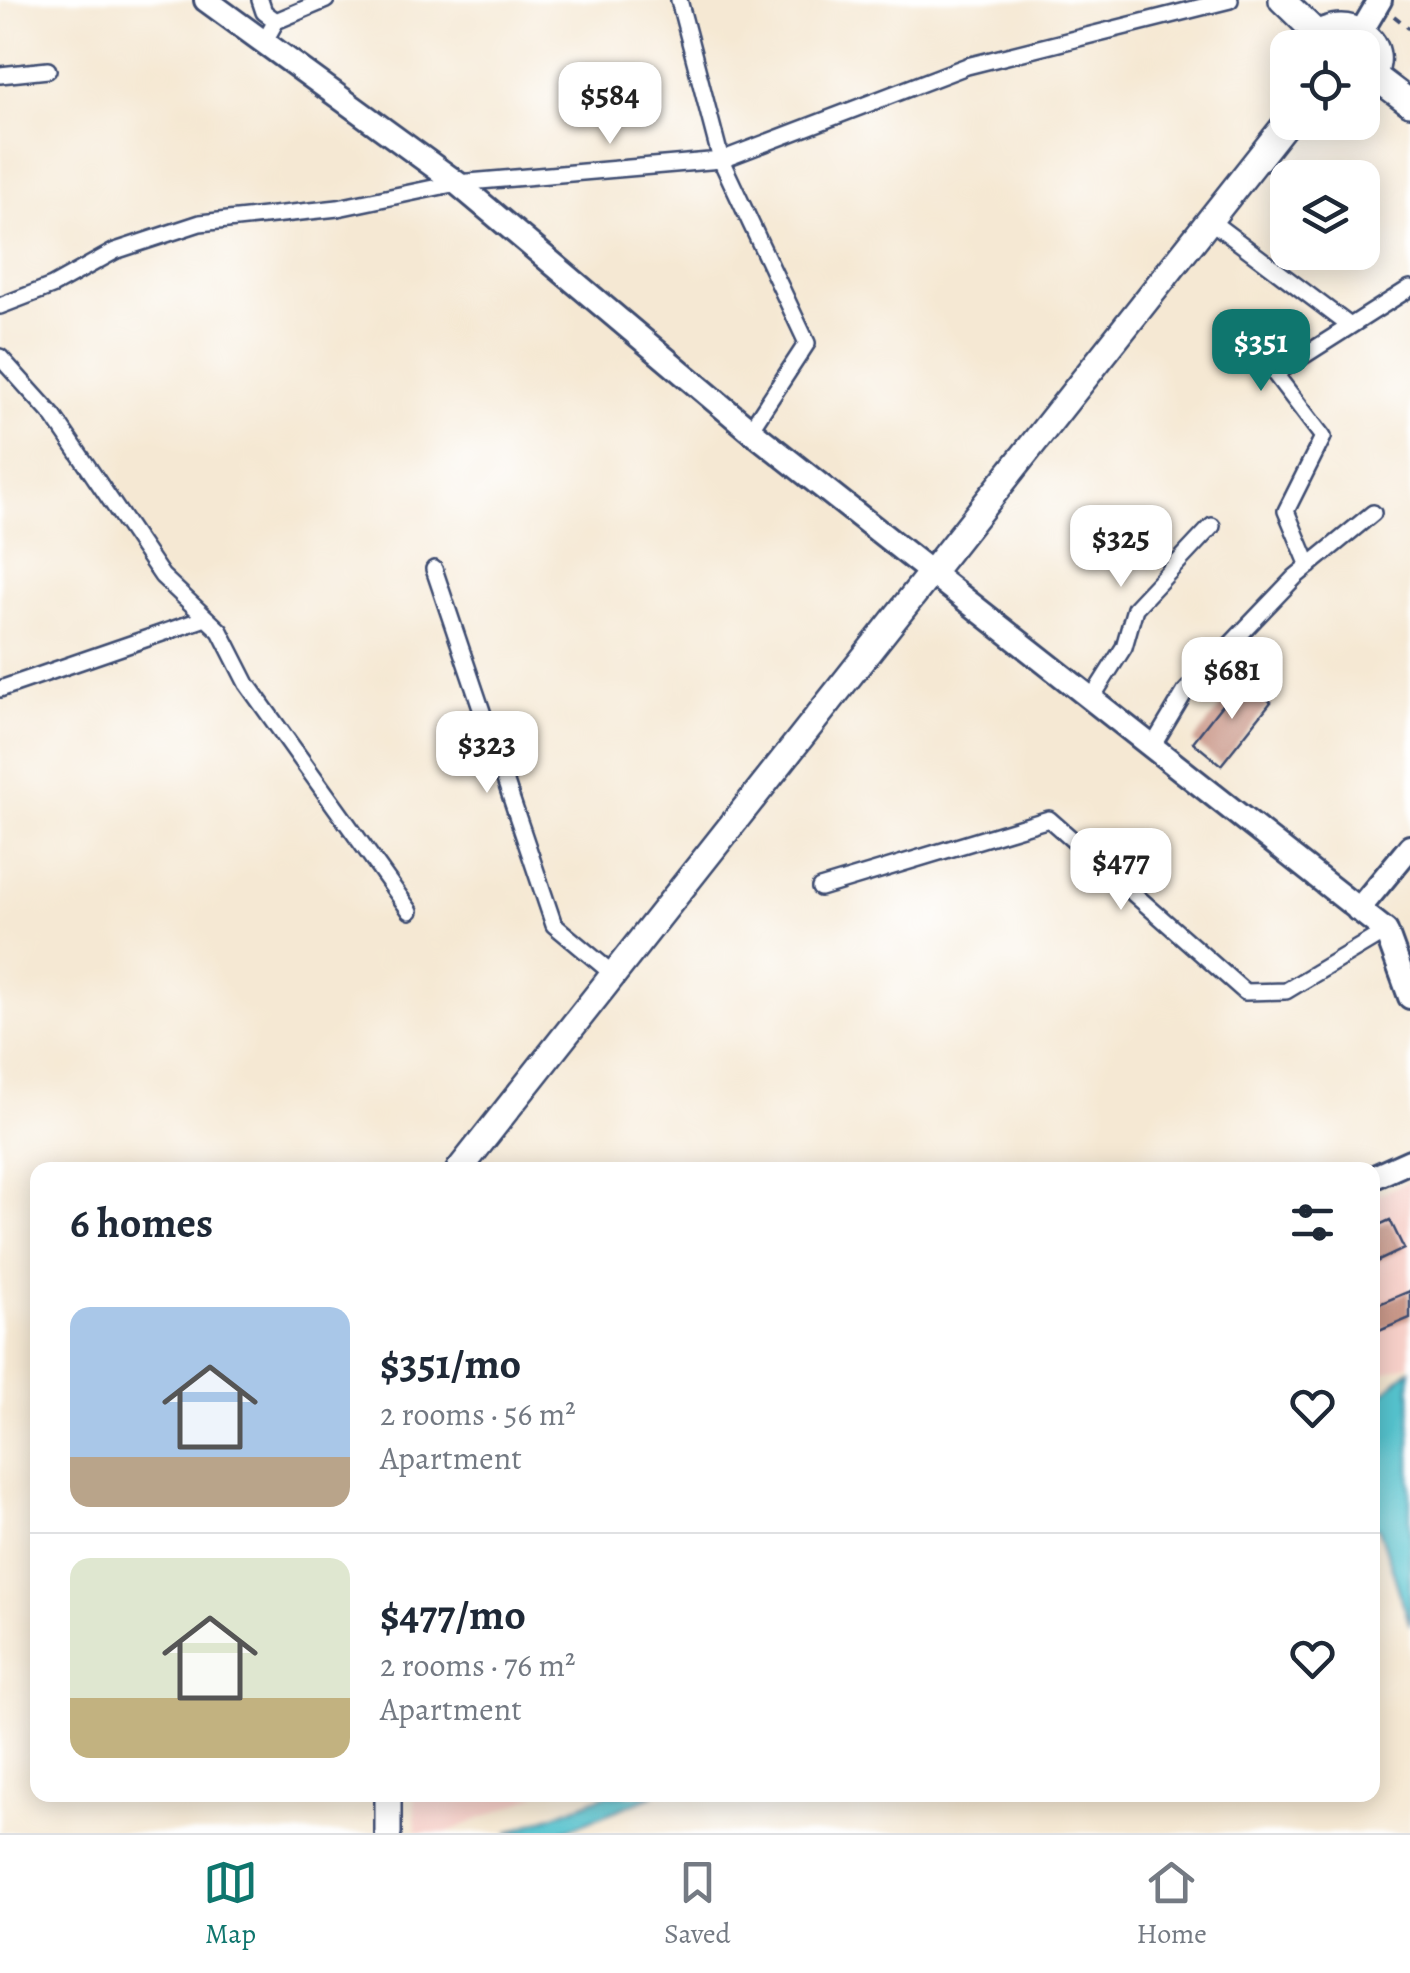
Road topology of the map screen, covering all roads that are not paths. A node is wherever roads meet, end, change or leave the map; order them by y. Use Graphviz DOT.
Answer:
graph roads {
  1 [pos="206,0"];
  2 [pos="260,0"];
  3 [pos="326,0"];
  4 [pos="679,0"];
  5 [pos="1230,0"];
  6 [pos="1282,0"];
  7 [pos="1374,11"];
  8 [pos="276,21"];
  9 [pos="1304,30"];
  10 [pos="1320,30"];
  11 [pos="263,44"];
  12 [pos="48,70"];
  13 [pos="0,75"];
  14 [pos="1380,88"];
  15 [pos="1410,103"];
  16 [pos="1272,140"];
  17 [pos="721,160"];
  18 [pos="457,183"];
  19 [pos="1208,219"];
  20 [pos="1410,288"];
  21 [pos="0,306"];
  22 [pos="1350,326"];
  23 [pos="0,357"];
  24 [pos="750,430"];
  25 [pos="1373,512"];
  26 [pos="1212,526"];
  27 [pos="1309,566"];
  28 [pos="434,568"];
  29 [pos="930,572"];
  30 [pos="206,618"];
  31 [pos="0,688"];
  32 [pos="1091,699"];
  33 [pos="1152,747"];
  34 [pos="1410,847"];
  35 [pos="820,888"];
  36 [pos="1358,910"];
  37 [pos="410,911"];
  38 [pos="1386,931"];
  39 [pos="613,974"];
  40 [pos="1410,998"];
  41 [pos="1410,1161"];
  42 [pos="465,1162"];
  43 [pos="1380,1174"];
  44 [pos="388,1802"];
  45 [pos="388,1833"];
  1 -- 11 [label="street"];
  2 -- 8 [label="street"];
  3 -- 8 [label="street"];
  4 -- 17 [label="street"];
  5 -- 17 [label="street"];
  6 -- 9 [label="main road"];
  7 -- 10 [label="main road"];
  8 -- 11 [label="street"];
  11 -- 18 [label="street"];
  12 -- 13 [label="street"];
  14 -- 15 [label="main road"];
  16 -- 19 [label="main road"];
  17 -- 18 [label="street"];
  17 -- 24 [label="street"];
  18 -- 21 [label="street"];
  18 -- 24 [label="street"];
  19 -- 22 [label="street"];
  19 -- 29 [label="main road"];
  20 -- 22 [label="street"];
  22 -- 27 [label="street"];
  23 -- 30 [label="street"];
  24 -- 29 [label="street"];
  25 -- 27 [label="street"];
  26 -- 32 [label="street"];
  27 -- 33 [label="street"];
  28 -- 39 [label="street"];
  29 -- 32 [label="street"];
  29 -- 39 [label="main road"];
  30 -- 31 [label="street"];
  30 -- 37 [label="street"];
  32 -- 33 [label="street"];
  33 -- 36 [label="street"];
  34 -- 36 [label="street"];
  35 -- 38 [label="street"];
  36 -- 38 [label="street"];
  38 -- 40 [label="street"];
  39 -- 42 [label="main road"];
  41 -- 43 [label="street"];
  44 -- 45 [label="main road"];
}
